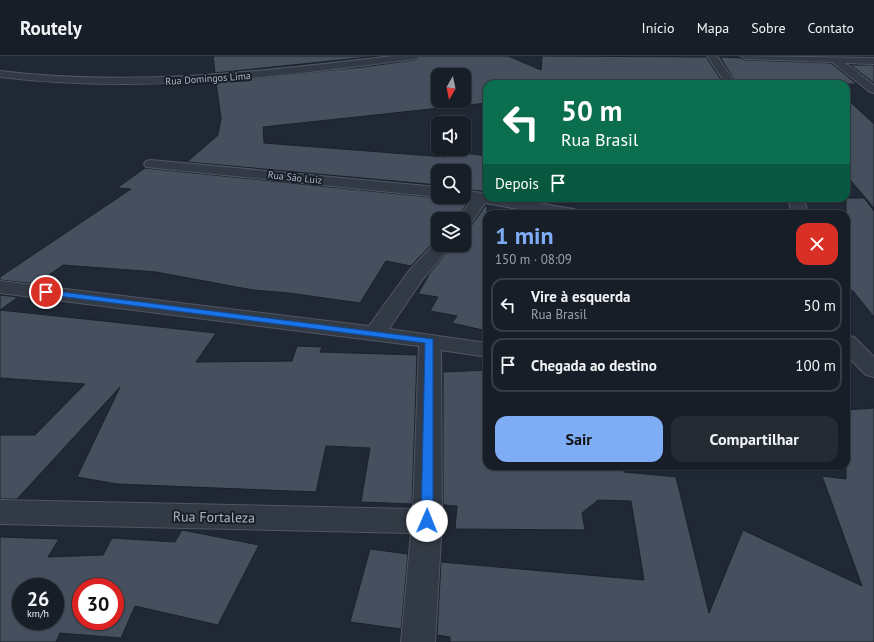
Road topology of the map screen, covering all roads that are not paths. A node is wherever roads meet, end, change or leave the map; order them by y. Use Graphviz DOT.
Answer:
graph roads {
  1 [pos="415,56"];
  2 [pos="712,56"];
  3 [pos="746,56"];
  4 [pos="834,59"];
  5 [pos="874,61"];
  6 [pos="0,74"];
  7 [pos="728,80"];
  8 [pos="874,90"];
  9 [pos="151,164"];
  10 [pos="431,191"];
  11 [pos="471,196"];
  12 [pos="482,197"];
  13 [pos="509,202"];
  14 [pos="552,210"];
  15 [pos="471,212"];
  16 [pos="437,252"];
  17 [pos="0,287"];
  18 [pos="376,333"];
  19 [pos="430,341"];
  20 [pos="850,346"];
  21 [pos="483,349"];
  22 [pos="874,370"];
  23 [pos="0,512"];
  24 [pos="427,521"];
  25 [pos="418,642"];
  1 -- 6 [label="street, Rua Domingos Lima"];
  2 -- 7 [label="street"];
  3 -- 4 [label="street"];
  4 -- 5 [label="street"];
  4 -- 8 [label="street"];
  9 -- 10 [label="street, Rua São Luiz"];
  11 -- 12 [label="street"];
  12 -- 15 [label="street"];
  13 -- 14 [label="street"];
  16 -- 18 [label="street"];
  17 -- 18 [label="street"];
  18 -- 19 [label="street"];
  19 -- 21 [label="street"];
  19 -- 24 [label="street"];
  20 -- 22 [label="street"];
  23 -- 24 [label="street, Rua Fortaleza"];
  24 -- 25 [label="street"];
}
